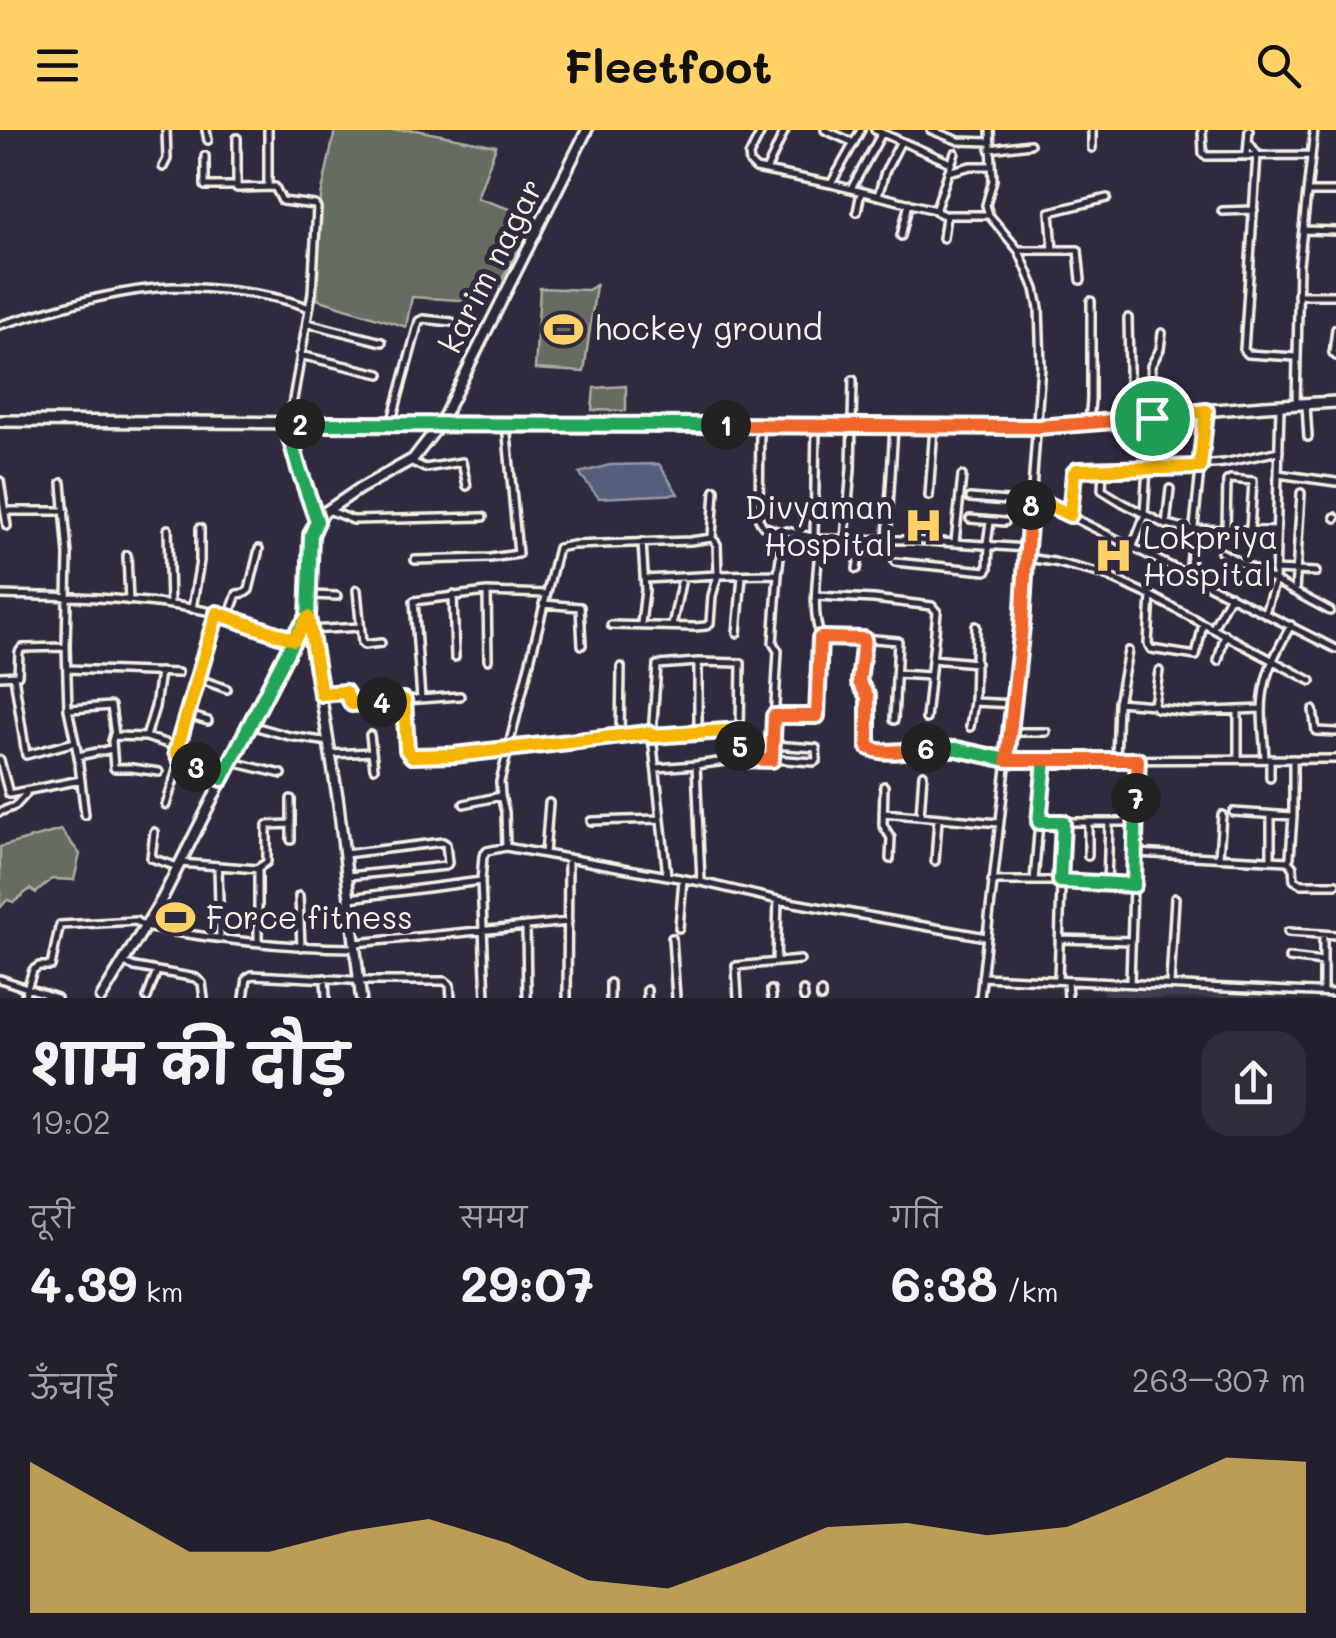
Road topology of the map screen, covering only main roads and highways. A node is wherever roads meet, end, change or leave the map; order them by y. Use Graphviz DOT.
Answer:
graph roads {
  1 [pos="1336,402"];
  2 [pos="0,421"];
  1 -- 2 [label="main road"];
}
